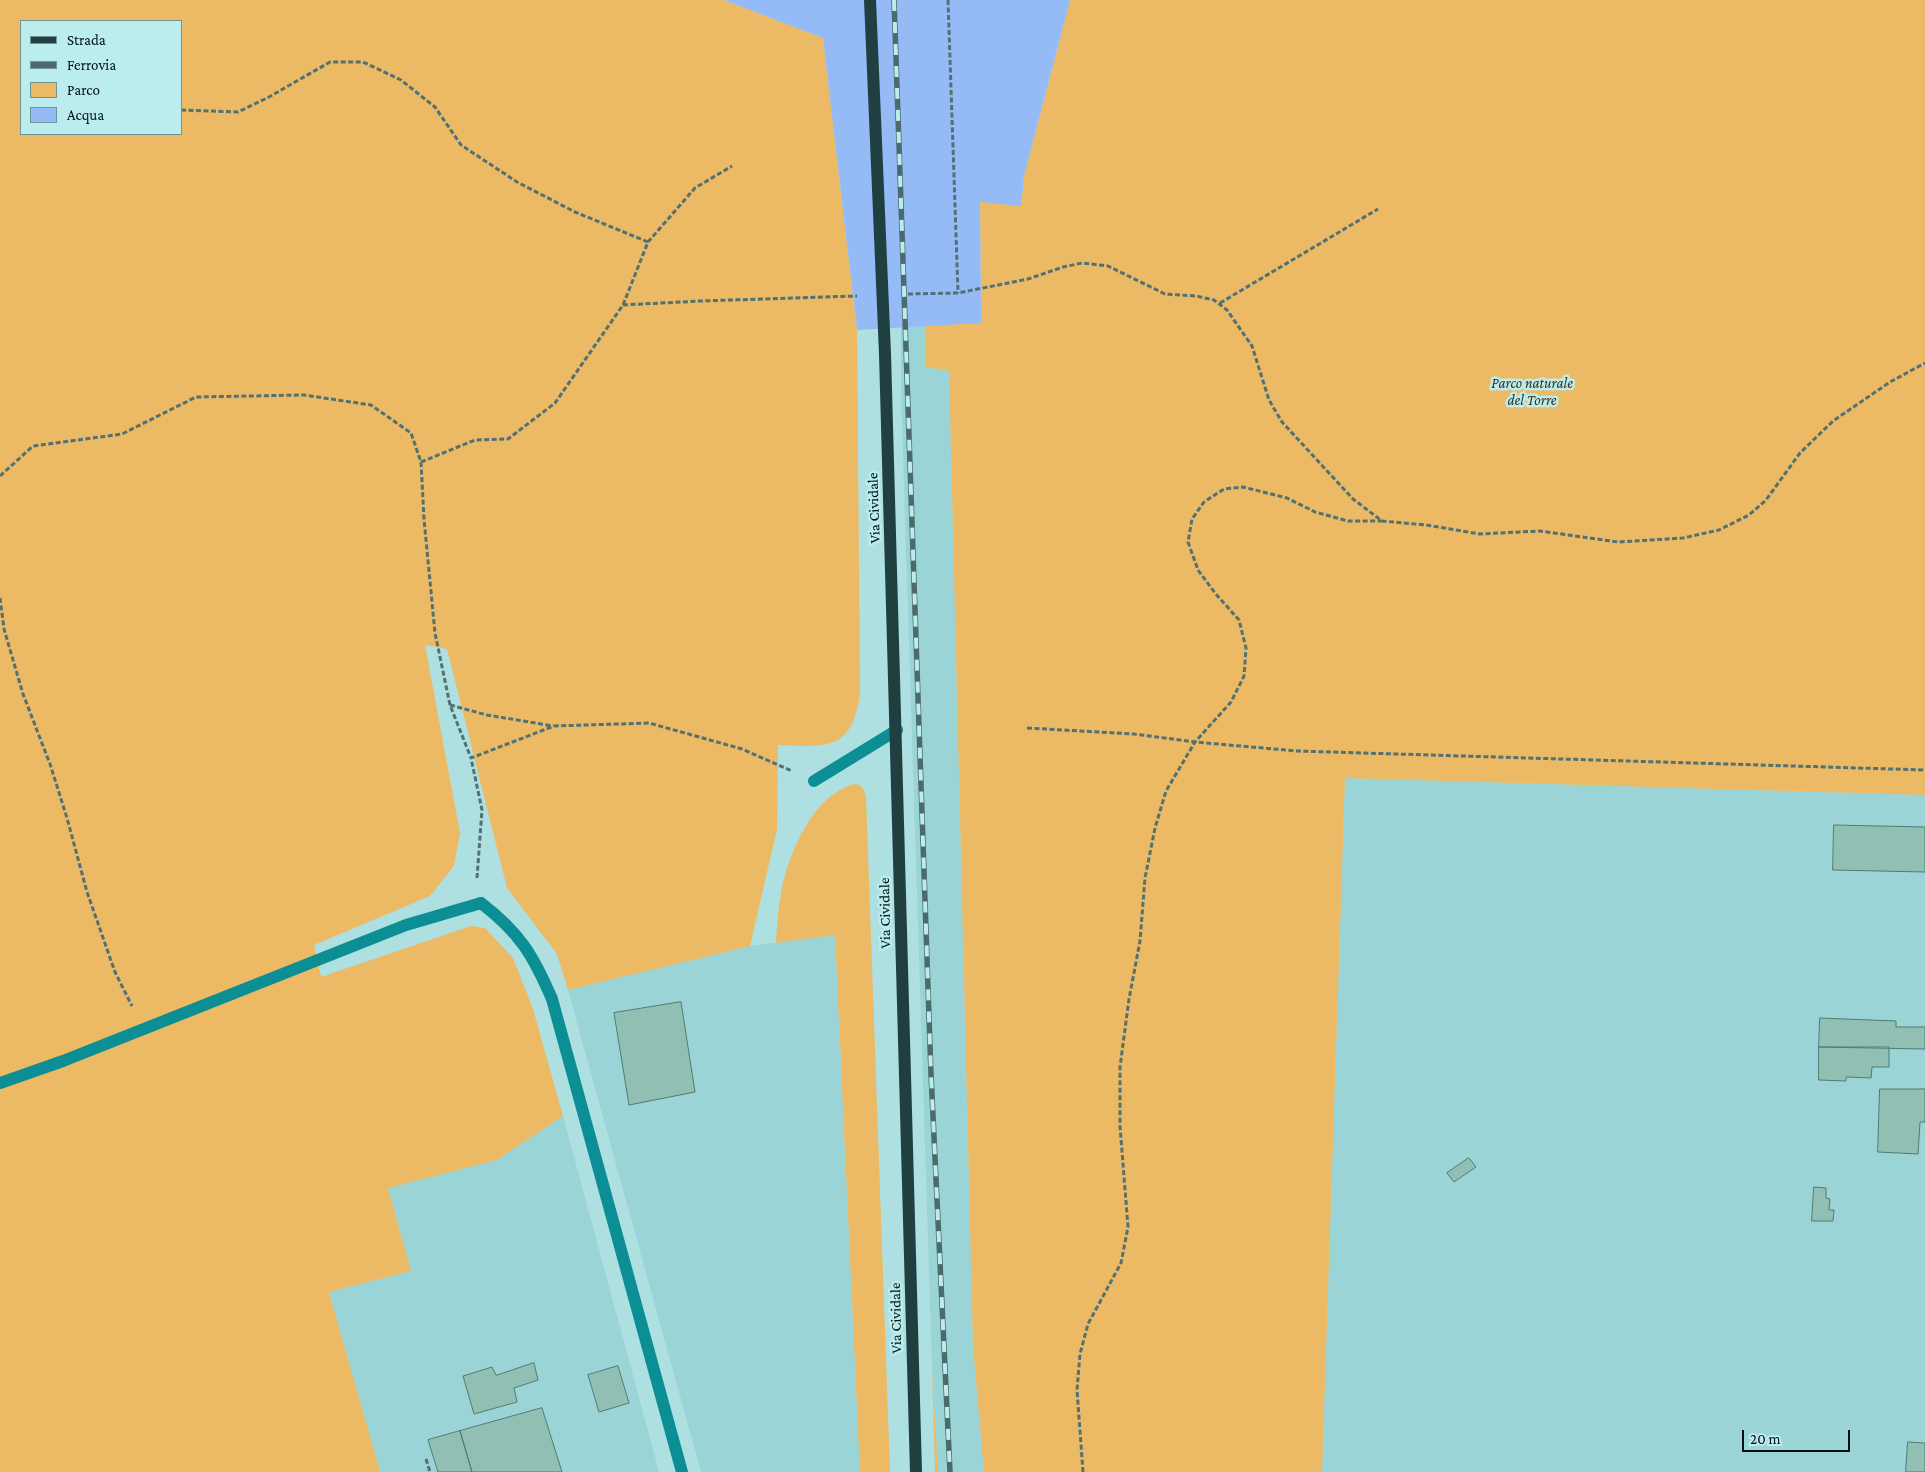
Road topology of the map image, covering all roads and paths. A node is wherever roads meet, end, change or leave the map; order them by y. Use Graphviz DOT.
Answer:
graph roads {
  1 [pos="870,0"];
  2 [pos="948,0"];
  3 [pos="182,110"];
  4 [pos="732,166"];
  5 [pos="1378,209"];
  6 [pos="648,242"];
  7 [pos="958,293"];
  8 [pos="898,295"];
  9 [pos="858,296"];
  10 [pos="1220,303"];
  11 [pos="623,305"];
  12 [pos="1925,363"];
  13 [pos="421,462"];
  14 [pos="0,476"];
  15 [pos="1382,521"];
  16 [pos="0,598"];
  17 [pos="450,705"];
  18 [pos="554,726"];
  19 [pos="1028,728"];
  20 [pos="897,730"];
  21 [pos="1195,742"];
  22 [pos="471,758"];
  23 [pos="1925,770"];
  24 [pos="814,781"];
  25 [pos="481,903"];
  26 [pos="143,1029"];
  27 [pos="0,1084"];
  28 [pos="426,1459"];
  29 [pos="430,1472"];
  30 [pos="682,1472"];
  31 [pos="916,1472"];
  32 [pos="1083,1472"];
  1 -- 20 [label="main road, Via Cividale, bridge"];
  2 -- 7 [label="path"];
  3 -- 6 [label="path"];
  4 -- 6 [label="path"];
  5 -- 10 [label="path"];
  6 -- 11 [label="path"];
  7 -- 8 [label="path"];
  7 -- 10 [label="path"];
  9 -- 11 [label="path"];
  10 -- 15 [label="path"];
  11 -- 13 [label="path"];
  12 -- 15 [label="path"];
  13 -- 14 [label="path"];
  13 -- 17 [label="path"];
  15 -- 21 [label="path"];
  16 -- 26 [label="path"];
  17 -- 18 [label="path"];
  17 -- 22 [label="path"];
  18 -- 22 [label="path"];
  18 -- 24 [label="path"];
  19 -- 21 [label="path"];
  20 -- 24 [label="street"];
  20 -- 31 [label="main road, Via Cividale"];
  21 -- 23 [label="path"];
  21 -- 32 [label="path"];
  22 -- 25 [label="path"];
  25 -- 26 [label="street"];
  25 -- 30 [label="street"];
  26 -- 27 [label="street"];
  28 -- 29 [label="path"];
}
